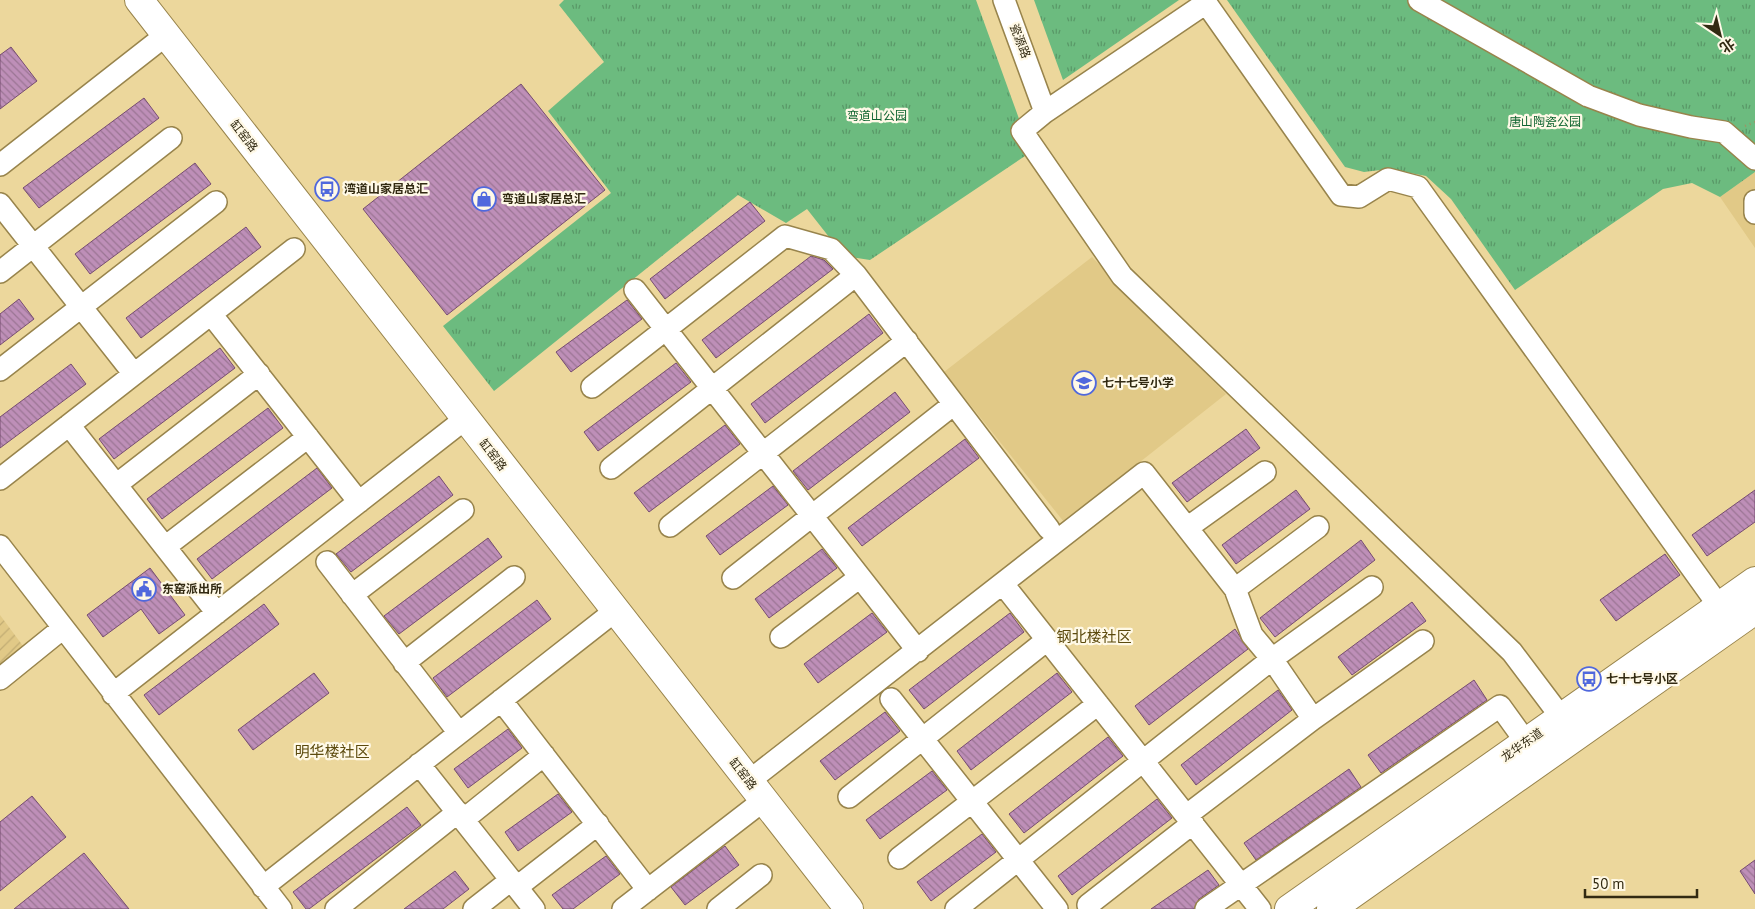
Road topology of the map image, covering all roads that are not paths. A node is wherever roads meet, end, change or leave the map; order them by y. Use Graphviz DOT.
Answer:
graph roads {
  1 [pos="139,0"];
  2 [pos="1004,0"];
  3 [pos="1419,0"];
  4 [pos="166,35"];
  5 [pos="1045,112"];
  6 [pos="171,138"];
  7 [pos="1755,159"];
  8 [pos="0,165"];
  9 [pos="1755,201"];
  10 [pos="216,202"];
  11 [pos="0,204"];
  12 [pos="1755,213"];
  13 [pos="33,246"];
  14 [pos="294,249"];
  15 [pos="0,272"];
  16 [pos="856,275"];
  17 [pos="635,290"];
  18 [pos="81,307"];
  19 [pos="211,314"];
  20 [pos="666,330"];
  21 [pos="907,342"];
  22 [pos="0,370"];
  23 [pos="134,374"];
  24 [pos="259,374"];
  25 [pos="592,387"];
  26 [pos="712,388"];
  27 [pos="954,404"];
  28 [pos="465,419"];
  29 [pos="69,425"];
  30 [pos="308,437"];
  31 [pos="763,454"];
  32 [pos="611,468"];
  33 [pos="1264,472"];
  34 [pos="0,479"];
  35 [pos="116,485"];
  36 [pos="359,502"];
  37 [pos="463,510"];
  38 [pos="812,516"];
  39 [pos="670,526"];
  40 [pos="1318,527"];
  41 [pos="1187,528"];
  42 [pos="1050,529"];
  43 [pos="0,546"];
  44 [pos="165,547"];
  45 [pos="327,562"];
  46 [pos="514,577"];
  47 [pos="860,577"];
  48 [pos="733,578"];
  49 [pos="1755,581"];
  50 [pos="1003,584"];
  51 [pos="1372,587"];
  52 [pos="1235,589"];
  53 [pos="352,594"];
  54 [pos="1719,606"];
  55 [pos="615,610"];
  56 [pos="1755,610"];
  57 [pos="217,613"];
  58 [pos="62,628"];
  59 [pos="781,637"];
  60 [pos="1048,640"];
  61 [pos="1422,641"];
  62 [pos="918,650"];
  63 [pos="1272,659"];
  64 [pos="404,663"];
  65 [pos="0,679"];
  66 [pos="113,694"];
  67 [pos="891,699"];
  68 [pos="501,700"];
  69 [pos="1098,704"];
  70 [pos="1562,717"];
  71 [pos="1313,719"];
  72 [pos="459,734"];
  73 [pos="922,738"];
  74 [pos="1526,742"];
  75 [pos="544,755"];
  76 [pos="1143,761"];
  77 [pos="419,764"];
  78 [pos="756,791"];
  79 [pos="849,797"];
  80 [pos="971,800"];
  81 [pos="460,816"];
  82 [pos="1190,819"];
  83 [pos="598,824"];
  84 [pos="899,858"];
  85 [pos="1018,860"];
  86 [pos="761,875"];
  87 [pos="514,884"];
  88 [pos="1241,884"];
  89 [pos="263,887"];
  90 [pos="648,890"];
  91 [pos="1088,905"];
  92 [pos="281,909"];
  93 [pos="336,909"];
  94 [pos="474,909"];
  95 [pos="534,909"];
  96 [pos="624,909"];
  97 [pos="718,909"];
  98 [pos="849,909"];
  99 [pos="956,909"];
  100 [pos="1057,909"];
  101 [pos="1206,909"];
  102 [pos="1260,909"];
  103 [pos="1289,909"];
  104 [pos="1330,909"];
  1 -- 4 [label="main road, 缸窑路"];
  2 -- 5 [label="street, 瓷源路"];
  3 -- 7 [label="street"];
  4 -- 8 [label="street"];
  4 -- 28 [label="main road, 缸窑路"];
  5 -- 54 [label="street"];
  5 -- 70 [label="street"];
  6 -- 13 [label="street"];
  9 -- 12 [label="street"];
  10 -- 18 [label="street"];
  11 -- 13 [label="street"];
  13 -- 15 [label="street"];
  13 -- 18 [label="street"];
  14 -- 19 [label="street"];
  16 -- 20 [label="street"];
  16 -- 21 [label="street"];
  16 -- 26 [label="street"];
  17 -- 20 [label="street"];
  18 -- 22 [label="street"];
  18 -- 23 [label="street"];
  19 -- 23 [label="street"];
  19 -- 24 [label="street"];
  20 -- 25 [label="street"];
  20 -- 26 [label="street"];
  21 -- 27 [label="street"];
  21 -- 31 [label="street"];
  23 -- 29 [label="street"];
  24 -- 30 [label="street"];
  24 -- 35 [label="street"];
  26 -- 31 [label="street"];
  26 -- 32 [label="street"];
  27 -- 38 [label="street"];
  27 -- 42 [label="street"];
  28 -- 36 [label="street"];
  28 -- 55 [label="main road, 缸窑路"];
  29 -- 34 [label="street"];
  29 -- 35 [label="street"];
  30 -- 36 [label="street"];
  30 -- 44 [label="street"];
  31 -- 38 [label="street"];
  31 -- 39 [label="street"];
  33 -- 41 [label="street"];
  35 -- 44 [label="street"];
  36 -- 57 [label="street"];
  37 -- 53 [label="street"];
  38 -- 47 [label="street"];
  38 -- 48 [label="street"];
  40 -- 52 [label="street"];
  41 -- 50 [label="street"];
  41 -- 52 [label="street"];
  43 -- 58 [label="street"];
  44 -- 57 [label="street"];
  45 -- 53 [label="street"];
  46 -- 64 [label="street"];
  47 -- 59 [label="street"];
  47 -- 62 [label="street"];
  49 -- 54 [label="main road, 龙华东道"];
  50 -- 60 [label="street"];
  50 -- 62 [label="street"];
  51 -- 63 [label="street"];
  52 -- 63 [label="street"];
  53 -- 64 [label="street"];
  54 -- 70 [label="main road, 龙华东道"];
  55 -- 68 [label="street"];
  55 -- 78 [label="main road, 缸窑路"];
  56 -- 104 [label="main road, 龙华东道"];
  57 -- 66 [label="street"];
  58 -- 65 [label="street"];
  58 -- 66 [label="street"];
  60 -- 69 [label="street"];
  60 -- 73 [label="street"];
  61 -- 71 [label="street"];
  62 -- 78 [label="street"];
  63 -- 71 [label="street"];
  63 -- 76 [label="street"];
  64 -- 72 [label="street"];
  66 -- 89 [label="street"];
  67 -- 73 [label="street"];
  68 -- 72 [label="street"];
  68 -- 75 [label="street"];
  69 -- 76 [label="street"];
  69 -- 80 [label="street"];
  70 -- 74 [label="main road, 龙华东道"];
  71 -- 82 [label="street"];
  72 -- 77 [label="street"];
  73 -- 79 [label="street"];
  73 -- 80 [label="street"];
  74 -- 88 [label="street"];
  74 -- 103 [label="main road, 龙华东道"];
  75 -- 81 [label="street"];
  75 -- 83 [label="street"];
  76 -- 82 [label="street"];
  76 -- 85 [label="street"];
  77 -- 81 [label="street"];
  77 -- 89 [label="street"];
  78 -- 90 [label="street"];
  78 -- 98 [label="main road, 缸窑路"];
  80 -- 84 [label="street"];
  80 -- 85 [label="street"];
  81 -- 87 [label="street"];
  81 -- 93 [label="street"];
  82 -- 88 [label="street"];
  82 -- 91 [label="street"];
  83 -- 87 [label="street"];
  83 -- 90 [label="street"];
  85 -- 99 [label="street"];
  85 -- 100 [label="street"];
  86 -- 97 [label="street"];
  87 -- 94 [label="street"];
  87 -- 95 [label="street"];
  88 -- 101 [label="street"];
  88 -- 102 [label="street"];
  89 -- 92 [label="street"];
  90 -- 96 [label="street"];
}
